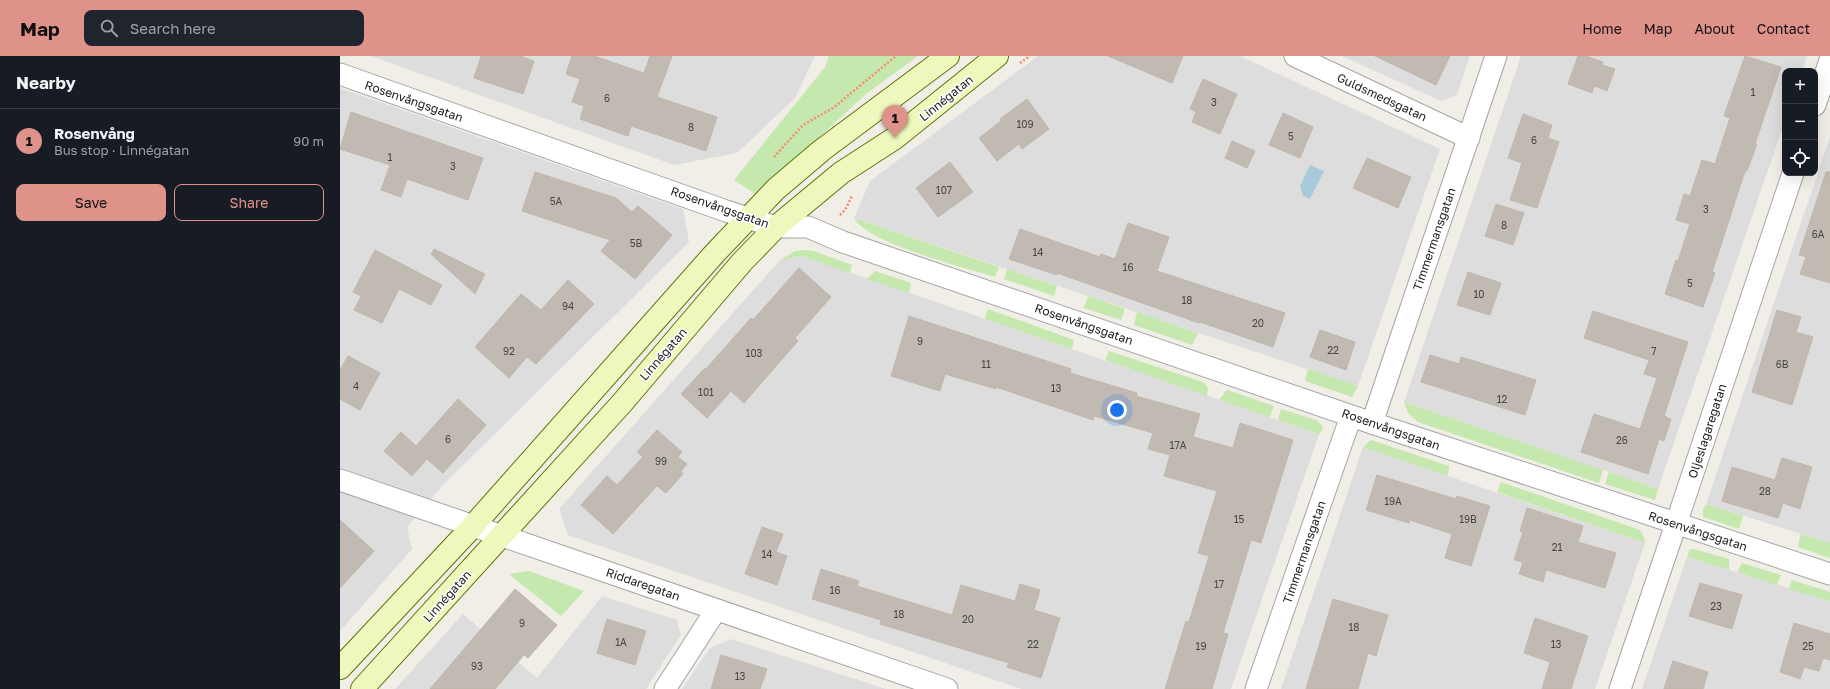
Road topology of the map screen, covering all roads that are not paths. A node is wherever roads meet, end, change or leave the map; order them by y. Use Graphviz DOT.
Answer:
graph roads {
  1 [pos="948,56"];
  2 [pos="997,56"];
  3 [pos="1295,56"];
  4 [pos="1496,56"];
  5 [pos="1830,60"];
  6 [pos="340,74"];
  7 [pos="1815,104"];
  8 [pos="1468,138"];
  9 [pos="1791,176"];
  10 [pos="748,218"];
  11 [pos="776,226"];
  12 [pos="1351,416"];
  13 [pos="1372,423"];
  14 [pos="340,480"];
  15 [pos="1676,524"];
  16 [pos="474,526"];
  17 [pos="502,534"];
  18 [pos="1830,574"];
  19 [pos="716,610"];
  20 [pos="340,668"];
  21 [pos="362,689"];
  22 [pos="665,689"];
  23 [pos="945,689"];
  24 [pos="1256,689"];
  25 [pos="1620,689"];
  1 -- 10 [label="street"];
  2 -- 11 [label="street, Linnégatan"];
  3 -- 8 [label="street, Guldsmedsgatan"];
  4 -- 8 [label="street, Timmermansgatan"];
  5 -- 7 [label="street"];
  6 -- 10 [label="street, Rosenvångsgatan"];
  8 -- 13 [label="street, Timmermansgatan"];
  9 -- 15 [label="street, Oljeslagaregatan"];
  10 -- 11 [label="street, Rosenvångsgatan"];
  10 -- 16 [label="street"];
  11 -- 12 [label="street, Rosenvångsgatan"];
  11 -- 17 [label="street, Linnégatan"];
  12 -- 13 [label="street, Rosenvångsgatan"];
  12 -- 24 [label="street, Timmermansgatan"];
  13 -- 15 [label="street, Rosenvångsgatan"];
  14 -- 16 [label="street, Riddaregatan"];
  15 -- 18 [label="street, Rosenvångsgatan"];
  15 -- 25 [label="street, Oljeslagaregatan"];
  16 -- 17 [label="street, Riddaregatan"];
  16 -- 20 [label="street"];
  17 -- 19 [label="street, Riddaregatan"];
  17 -- 21 [label="street, Linnégatan"];
  19 -- 22 [label="street"];
  19 -- 23 [label="street, Riddaregatan"];
}
